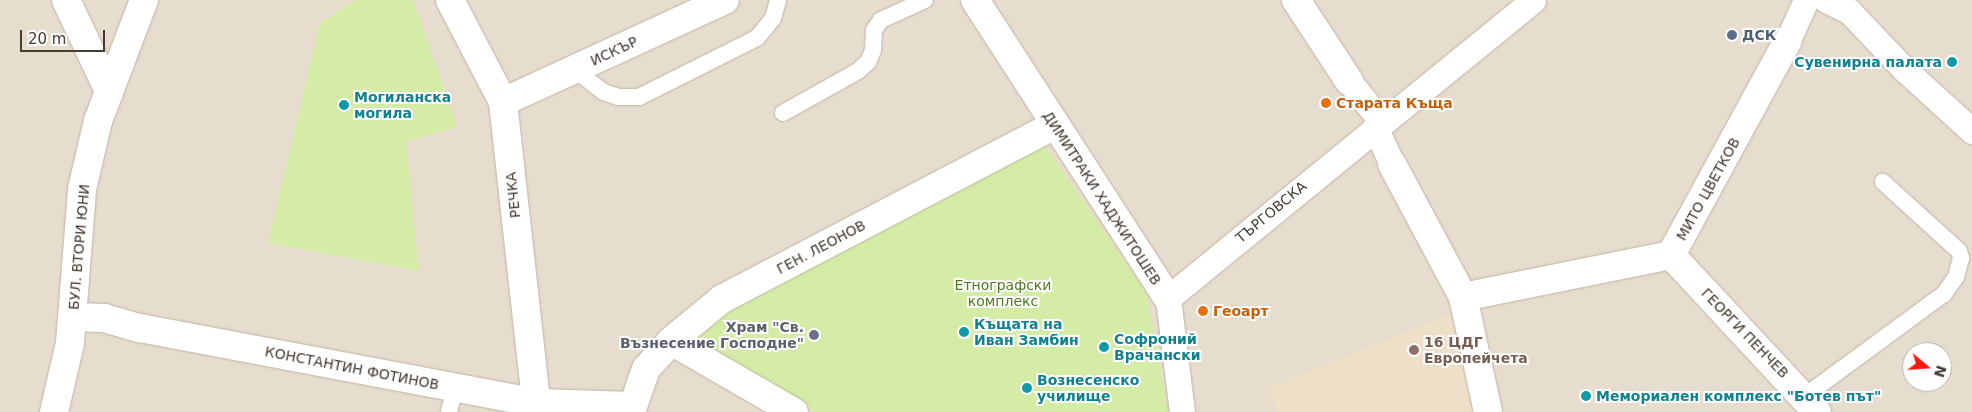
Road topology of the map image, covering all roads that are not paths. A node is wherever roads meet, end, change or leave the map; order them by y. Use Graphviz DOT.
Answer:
graph roads {
  1 [pos="66,0"];
  2 [pos="144,0"];
  3 [pos="450,0"];
  4 [pos="725,0"];
  5 [pos="778,0"];
  6 [pos="924,0"];
  7 [pos="975,0"];
  8 [pos="1296,0"];
  9 [pos="1532,0"];
  10 [pos="1806,0"];
  11 [pos="1826,0"];
  12 [pos="1787,42"];
  13 [pos="574,69"];
  14 [pos="1349,81"];
  15 [pos="108,91"];
  16 [pos="502,102"];
  17 [pos="783,113"];
  18 [pos="1379,124"];
  19 [pos="1053,126"];
  20 [pos="1972,131"];
  21 [pos="1392,164"];
  22 [pos="1883,182"];
  23 [pos="1671,256"];
  24 [pos="1463,297"];
  25 [pos="1168,298"];
  26 [pos="73,317"];
  27 [pos="672,341"];
  28 [pos="452,400"];
  29 [pos="536,403"];
  30 [pos="1811,404"];
  31 [pos="632,409"];
  32 [pos="54,412"];
  33 [pos="794,412"];
  34 [pos="1182,412"];
  35 [pos="1488,412"];
  1 -- 15 [label="street"];
  2 -- 15 [label="street, БУЛ. ВТОРИ ЮНИ"];
  3 -- 16 [label="street, РЕЧКА"];
  4 -- 13 [label="street, ИСКЪР"];
  5 -- 13 [label="lane"];
  6 -- 17 [label="lane"];
  7 -- 19 [label="street, ДИМИТРАКИ ХАДЖИТОШЕВ"];
  8 -- 14 [label="street"];
  9 -- 18 [label="street, ТЪРГОВСКА"];
  10 -- 12 [label="street"];
  11 -- 20 [label="street"];
  12 -- 23 [label="street, МИТО ЦВЕТКОВ"];
  13 -- 16 [label="street, ИСКЪР"];
  14 -- 18 [label="street"];
  15 -- 26 [label="street, БУЛ. ВТОРИ ЮНИ"];
  16 -- 29 [label="street, РЕЧКА"];
  18 -- 21 [label="street"];
  18 -- 25 [label="street, ТЪРГОВСКА"];
  19 -- 25 [label="street, ДИМИТРАКИ ХАДЖИТОШЕВ"];
  19 -- 27 [label="street, ГЕН. ЛЕОНОВ"];
  21 -- 24 [label="street"];
  22 -- 30 [label="lane"];
  23 -- 24 [label="street, МИТО ЦВЕТКОВ"];
  23 -- 30 [label="street, ГЕОРГИ ПЕНЧЕВ"];
  24 -- 35 [label="street"];
  25 -- 34 [label="street, ДИМИТРАКИ ХАДЖИТОШЕВ"];
  26 -- 28 [label="street, КОНСТАНТИН ФОТИНОВ"];
  26 -- 32 [label="street, БУЛ. ВТОРИ ЮНИ"];
  27 -- 31 [label="street, ГЕН. ЛЕОНОВ"];
  27 -- 33 [label="street"];
  28 -- 29 [label="street, КОНСТАНТИН ФОТИНОВ"];
  29 -- 31 [label="street, КОНСТАНТИН ФОТИНОВ"];
}
